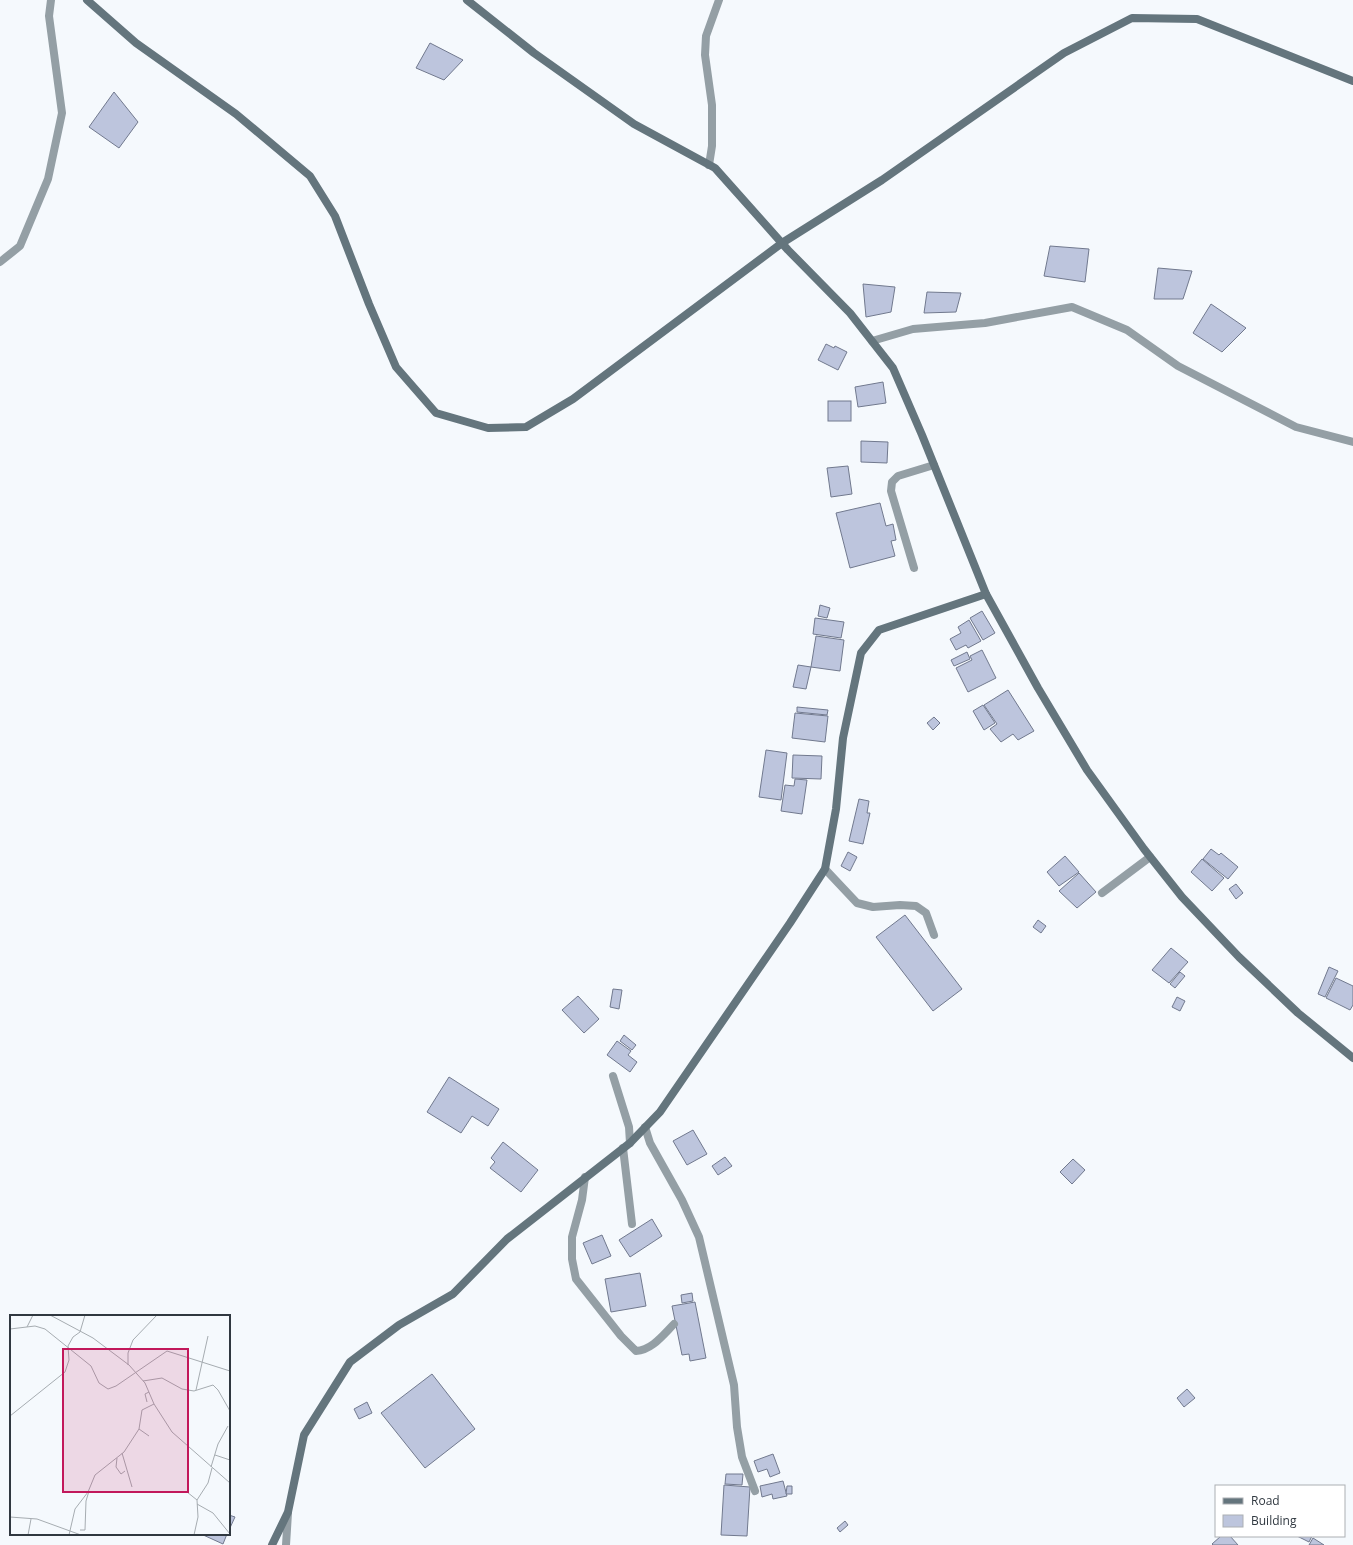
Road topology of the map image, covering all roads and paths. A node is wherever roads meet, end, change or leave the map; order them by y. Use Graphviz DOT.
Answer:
graph roads {
  1 [pos="51,0"];
  2 [pos="87,0"];
  3 [pos="467,0"];
  4 [pos="719,0"];
  5 [pos="1353,81"];
  6 [pos="709,165"];
  7 [pos="782,243"];
  8 [pos="0,262"];
  9 [pos="872,341"];
  10 [pos="1353,442"];
  11 [pos="934,465"];
  12 [pos="914,568"];
  13 [pos="986,594"];
  14 [pos="1150,857"];
  15 [pos="825,869"];
  16 [pos="1102,893"];
  17 [pos="934,935"];
  18 [pos="1353,1058"];
  19 [pos="613,1076"];
  20 [pos="645,1127"];
  21 [pos="630,1143"];
  22 [pos="623,1148"];
  23 [pos="585,1177"];
  24 [pos="632,1224"];
  25 [pos="674,1324"];
  26 [pos="755,1491"];
  27 [pos="288,1512"];
  28 [pos="272,1545"];
  29 [pos="286,1545"];
  1 -- 8 [label="street"];
  2 -- 7 [label="street"];
  3 -- 6 [label="street"];
  4 -- 6 [label="street"];
  5 -- 7 [label="street"];
  6 -- 7 [label="street"];
  7 -- 9 [label="street"];
  9 -- 10 [label="street"];
  9 -- 11 [label="street"];
  11 -- 12 [label="street"];
  11 -- 13 [label="street"];
  13 -- 14 [label="street"];
  13 -- 15 [label="street"];
  14 -- 16 [label="street"];
  14 -- 18 [label="street"];
  15 -- 17 [label="street"];
  15 -- 20 [label="street"];
  19 -- 21 [label="street"];
  20 -- 21 [label="street"];
  20 -- 26 [label="street"];
  21 -- 22 [label="street"];
  22 -- 23 [label="street"];
  22 -- 24 [label="street"];
  23 -- 25 [label="street"];
  23 -- 27 [label="street"];
  27 -- 28 [label="street"];
  27 -- 29 [label="street"];
}
